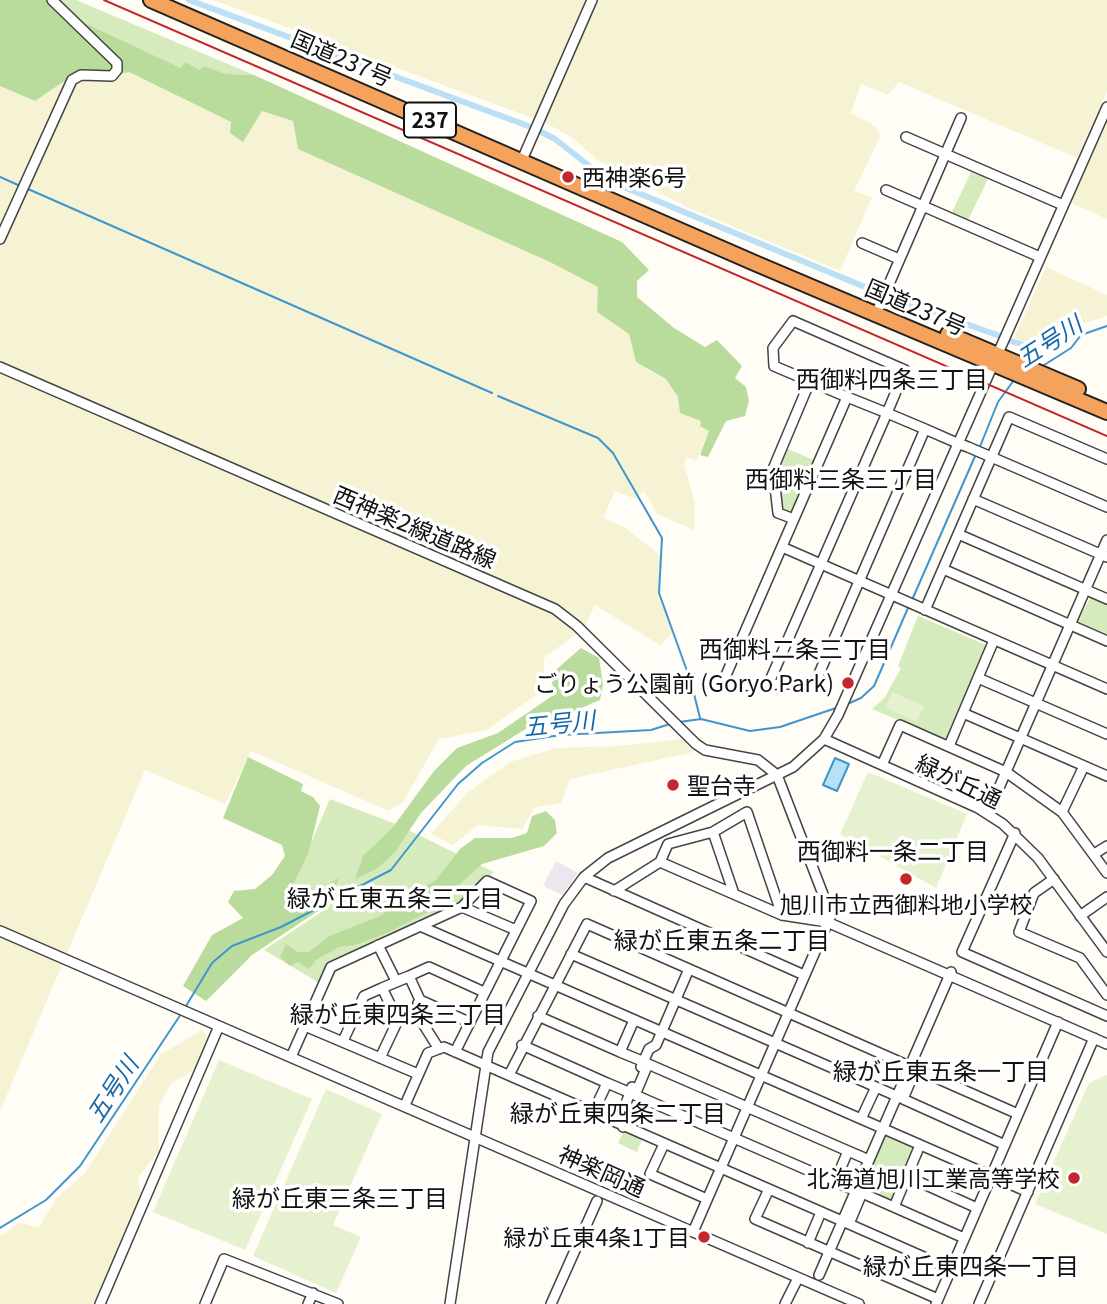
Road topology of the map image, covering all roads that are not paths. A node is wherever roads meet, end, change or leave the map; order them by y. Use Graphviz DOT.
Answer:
graph roads {
  1 [pos="52,0"];
  2 [pos="151,0"];
  3 [pos="592,0"];
  4 [pos="1107,107"];
  5 [pos="961,118"];
  6 [pos="906,137"];
  7 [pos="946,153"];
  8 [pos="522,160"];
  9 [pos="886,190"];
  10 [pos="923,205"];
  11 [pos="1063,205"];
  12 [pos="0,240"];
  13 [pos="862,243"];
  14 [pos="1040,257"];
  15 [pos="899,258"];
  16 [pos="878,310"];
  17 [pos="995,359"];
  18 [pos="0,367"];
  19 [pos="1037,376"];
  20 [pos="810,381"];
  21 [pos="847,397"];
  22 [pos="1107,402"];
  23 [pos="1107,412"];
  24 [pos="887,413"];
  25 [pos="925,429"];
  26 [pos="957,443"];
  27 [pos="988,456"];
  28 [pos="1107,459"];
  29 [pos="973,499"];
  30 [pos="1107,507"];
  31 [pos="794,519"];
  32 [pos="958,534"];
  33 [pos="1107,540"];
  34 [pos="782,547"];
  35 [pos="1104,556"];
  36 [pos="821,564"];
  37 [pos="943,569"];
  38 [pos="860,581"];
  39 [pos="1085,589"];
  40 [pos="891,594"];
  41 [pos="1107,599"];
  42 [pos="921,608"];
  43 [pos="1070,625"];
  44 [pos="994,640"];
  45 [pos="1107,641"];
  46 [pos="1052,665"];
  47 [pos="978,678"];
  48 [pos="768,685"];
  49 [pos="1107,689"];
  50 [pos="1036,703"];
  51 [pos="963,713"];
  52 [pos="1107,734"];
  53 [pos="1020,738"];
  54 [pos="824,739"];
  55 [pos="949,746"];
  56 [pos="882,765"];
  57 [pos="1084,766"];
  58 [pos="1006,772"];
  59 [pos="777,775"];
  60 [pos="1107,776"];
  61 [pos="1062,812"];
  62 [pos="988,813"];
  63 [pos="713,832"];
  64 [pos="1014,833"];
  65 [pos="1107,846"];
  66 [pos="1094,854"];
  67 [pos="660,862"];
  68 [pos="1107,873"];
  69 [pos="584,877"];
  70 [pos="1054,879"];
  71 [pos="614,891"];
  72 [pos="734,894"];
  73 [pos="1107,897"];
  74 [pos="462,907"];
  75 [pos="782,915"];
  76 [pos="1080,916"];
  77 [pos="827,922"];
  78 [pos="420,926"];
  79 [pos="516,930"];
  80 [pos="0,931"];
  81 [pos="378,945"];
  82 [pos="1107,952"];
  83 [pos="571,954"];
  84 [pos="500,961"];
  85 [pos="689,969"];
  86 [pos="528,973"];
  87 [pos="950,974"];
  88 [pos="804,975"];
  89 [pos="404,978"];
  90 [pos="555,984"];
  91 [pos="382,988"];
  92 [pos="484,992"];
  93 [pos="1107,995"];
  94 [pos="675,999"];
  95 [pos="788,1013"];
  96 [pos="1106,1014"];
  97 [pos="538,1016"];
  98 [pos="420,1019"];
  99 [pos="398,1020"];
  100 [pos="635,1020"];
  101 [pos="468,1022"];
  102 [pos="1058,1022"];
  103 [pos="219,1026"];
  104 [pos="305,1026"];
  105 [pos="661,1031"];
  106 [pos="1094,1038"];
  107 [pos="343,1041"];
  108 [pos="775,1043"];
  109 [pos="1107,1044"];
  110 [pos="522,1045"];
  111 [pos="439,1049"];
  112 [pos="455,1052"];
  113 [pos="620,1052"];
  114 [pos="291,1057"];
  115 [pos="380,1058"];
  116 [pos="646,1063"];
  117 [pos="484,1065"];
  118 [pos="912,1067"];
  119 [pos="418,1074"];
  120 [pos="761,1075"];
  121 [pos="509,1076"];
  122 [pos="607,1083"];
  123 [pos="876,1087"];
  124 [pos="632,1094"];
  125 [pos="900,1098"];
  126 [pos="405,1105"];
  127 [pos="747,1107"];
  128 [pos="593,1113"];
  129 [pos="1018,1114"];
  130 [pos="861,1119"];
  131 [pos="623,1127"];
  132 [pos="883,1128"];
  133 [pos="475,1136"];
  134 [pos="734,1137"];
  135 [pos="664,1144"];
  136 [pos="1005,1144"];
  137 [pos="920,1145"];
  138 [pos="848,1151"];
  139 [pos="869,1160"];
  140 [pos="720,1168"];
  141 [pos="991,1175"];
  142 [pos="906,1176"];
  143 [pos="835,1182"];
  144 [pos="769,1189"];
  145 [pos="858,1191"];
  146 [pos="1028,1192"];
  147 [pos="707,1199"];
  148 [pos="597,1201"];
  149 [pos="894,1207"];
  150 [pos="977,1208"];
  151 [pos="821,1212"];
  152 [pos="845,1222"];
  153 [pos="693,1232"];
  154 [pos="964,1238"];
  155 [pos="808,1244"];
  156 [pos="829,1252"];
  157 [pos="951,1269"];
  158 [pos="819,1275"];
  159 [pos="798,1278"];
  160 [pos="313,1293"];
  161 [pos="937,1302"];
  162 [pos="100,1304"];
  163 [pos="205,1304"];
  164 [pos="308,1304"];
  165 [pos="338,1304"];
  166 [pos="450,1304"];
  167 [pos="551,1304"];
  168 [pos="785,1304"];
  169 [pos="859,1304"];
  170 [pos="979,1304"];
  1 -- 12 [label="street"];
  2 -- 8 [label="highway, 国道237号 / 237"];
  3 -- 8 [label="street"];
  4 -- 11 [label="street"];
  5 -- 7 [label="street"];
  6 -- 7 [label="street"];
  7 -- 10 [label="street"];
  7 -- 11 [label="street"];
  8 -- 16 [label="highway, 国道237号 / 237"];
  9 -- 10 [label="street"];
  10 -- 14 [label="street"];
  10 -- 15 [label="street"];
  11 -- 14 [label="street"];
  13 -- 15 [label="street"];
  14 -- 17 [label="street"];
  15 -- 16 [label="street"];
  16 -- 17 [label="highway, 国道237号 / 237"];
  17 -- 19 [label="highway, 国道237号 / 237"];
  17 -- 26 [label="street"];
  18 -- 59 [label="street, 西神楽2線道路線"];
  19 -- 22 [label="highway, 国道237号 / 237"];
  19 -- 23 [label="highway, 国道237号 / 237"];
  20 -- 21 [label="street"];
  20 -- 24 [label="street"];
  20 -- 31 [label="street"];
  21 -- 24 [label="street"];
  21 -- 31 [label="street"];
  24 -- 25 [label="street"];
  24 -- 36 [label="street"];
  25 -- 26 [label="street"];
  25 -- 38 [label="street"];
  26 -- 27 [label="street"];
  26 -- 40 [label="street"];
  27 -- 28 [label="street"];
  27 -- 29 [label="street"];
  27 -- 30 [label="street"];
  29 -- 32 [label="street"];
  29 -- 35 [label="street"];
  31 -- 34 [label="street"];
  32 -- 37 [label="street"];
  32 -- 39 [label="street"];
  33 -- 35 [label="street"];
  34 -- 36 [label="street"];
  34 -- 48 [label="street"];
  35 -- 39 [label="street"];
  36 -- 38 [label="street"];
  36 -- 48 [label="street"];
  37 -- 42 [label="street"];
  37 -- 43 [label="street"];
  38 -- 40 [label="street"];
  38 -- 48 [label="street"];
  39 -- 41 [label="street"];
  39 -- 43 [label="street"];
  40 -- 42 [label="street"];
  40 -- 54 [label="street"];
  42 -- 44 [label="street"];
  43 -- 45 [label="street"];
  43 -- 46 [label="street"];
  44 -- 46 [label="street"];
  44 -- 47 [label="street"];
  46 -- 49 [label="street"];
  46 -- 50 [label="street"];
  47 -- 50 [label="street"];
  47 -- 51 [label="street"];
  50 -- 52 [label="street"];
  50 -- 53 [label="street"];
  51 -- 53 [label="street"];
  51 -- 55 [label="street"];
  53 -- 57 [label="street"];
  53 -- 58 [label="street"];
  54 -- 56 [label="street, 緑が丘通"];
  54 -- 59 [label="street"];
  55 -- 56 [label="street"];
  55 -- 58 [label="street"];
  56 -- 62 [label="street, 緑が丘通"];
  57 -- 60 [label="street"];
  57 -- 61 [label="street"];
  58 -- 61 [label="street"];
  58 -- 62 [label="street"];
  59 -- 69 [label="street"];
  59 -- 77 [label="street"];
  61 -- 66 [label="street"];
  62 -- 64 [label="street, 緑が丘通"];
  63 -- 67 [label="street"];
  63 -- 72 [label="street"];
  63 -- 75 [label="street"];
  64 -- 70 [label="street, 緑が丘通"];
  64 -- 96 [label="street"];
  65 -- 66 [label="street"];
  66 -- 68 [label="street"];
  67 -- 71 [label="street"];
  67 -- 72 [label="street"];
  69 -- 71 [label="street"];
  69 -- 86 [label="street"];
  70 -- 76 [label="street, 緑が丘通"];
  70 -- 93 [label="street"];
  71 -- 88 [label="street"];
  72 -- 75 [label="street"];
  73 -- 76 [label="street"];
  74 -- 78 [label="street"];
  74 -- 79 [label="street"];
  74 -- 79 [label="street"];
  75 -- 77 [label="street"];
  76 -- 82 [label="street, 緑が丘通"];
  77 -- 87 [label="street"];
  77 -- 88 [label="street"];
  78 -- 81 [label="street"];
  78 -- 84 [label="street"];
  79 -- 84 [label="street"];
  80 -- 103 [label="street, 神楽岡通"];
  81 -- 89 [label="street"];
  81 -- 104 [label="street"];
  83 -- 85 [label="street"];
  83 -- 90 [label="street"];
  83 -- 94 [label="street"];
  84 -- 86 [label="street"];
  84 -- 92 [label="street"];
  85 -- 94 [label="street"];
  85 -- 95 [label="street"];
  86 -- 90 [label="street"];
  86 -- 117 [label="street"];
  87 -- 102 [label="street"];
  87 -- 118 [label="street"];
  88 -- 95 [label="street"];
  89 -- 91 [label="street"];
  89 -- 92 [label="street"];
  89 -- 98 [label="street"];
  89 -- 101 [label="street"];
  90 -- 97 [label="street"];
  90 -- 100 [label="street"];
  91 -- 99 [label="street"];
  91 -- 107 [label="street"];
  92 -- 101 [label="street"];
  94 -- 105 [label="street"];
  94 -- 108 [label="street"];
  95 -- 108 [label="street"];
  95 -- 118 [label="street"];
  97 -- 110 [label="street"];
  97 -- 113 [label="street"];
  98 -- 99 [label="street"];
  98 -- 111 [label="street"];
  99 -- 115 [label="street"];
  100 -- 105 [label="street"];
  100 -- 113 [label="street"];
  101 -- 112 [label="street"];
  102 -- 106 [label="street"];
  102 -- 129 [label="street"];
  103 -- 114 [label="street, 神楽岡通"];
  103 -- 162 [label="street"];
  104 -- 107 [label="street"];
  104 -- 114 [label="street"];
  105 -- 116 [label="street"];
  105 -- 120 [label="street"];
  106 -- 109 [label="street"];
  106 -- 146 [label="street"];
  107 -- 115 [label="street"];
  108 -- 120 [label="street"];
  108 -- 123 [label="street"];
  110 -- 121 [label="street"];
  110 -- 122 [label="street"];
  111 -- 112 [label="street"];
  111 -- 119 [label="street"];
  112 -- 117 [label="street"];
  113 -- 116 [label="street"];
  114 -- 126 [label="street, 神楽岡通"];
  115 -- 119 [label="street"];
  116 -- 124 [label="street"];
  116 -- 127 [label="street"];
  117 -- 121 [label="street"];
  117 -- 133 [label="street"];
  118 -- 125 [label="street"];
  118 -- 129 [label="street"];
  119 -- 126 [label="street"];
  120 -- 127 [label="street"];
  120 -- 130 [label="street"];
  121 -- 128 [label="street"];
  122 -- 124 [label="street"];
  122 -- 128 [label="street"];
  123 -- 125 [label="street"];
  123 -- 130 [label="street"];
  124 -- 131 [label="street"];
  124 -- 134 [label="street"];
  125 -- 132 [label="street"];
  125 -- 136 [label="street"];
  126 -- 133 [label="street, 神楽岡通"];
  127 -- 134 [label="street"];
  127 -- 138 [label="street"];
  128 -- 131 [label="street"];
  129 -- 136 [label="street"];
  130 -- 132 [label="street"];
  131 -- 135 [label="street"];
  132 -- 137 [label="street"];
  132 -- 139 [label="street"];
  133 -- 153 [label="street, 神楽岡通"];
  133 -- 166 [label="street"];
  134 -- 140 [label="street"];
  134 -- 143 [label="street"];
  135 -- 140 [label="street"];
  135 -- 147 [label="street"];
  136 -- 141 [label="street"];
  137 -- 141 [label="street"];
  137 -- 142 [label="street"];
  138 -- 139 [label="street"];
  138 -- 143 [label="street"];
  139 -- 145 [label="street"];
  140 -- 144 [label="street"];
  140 -- 147 [label="street"];
  141 -- 146 [label="street"];
  141 -- 150 [label="street"];
  142 -- 149 [label="street"];
  142 -- 150 [label="street"];
  143 -- 145 [label="street"];
  144 -- 151 [label="street"];
  144 -- 155 [label="street"];
  145 -- 149 [label="street"];
  145 -- 152 [label="street"];
  146 -- 170 [label="street"];
  147 -- 153 [label="street"];
  148 -- 167 [label="street"];
  149 -- 154 [label="street"];
  150 -- 154 [label="street"];
  151 -- 152 [label="street"];
  151 -- 155 [label="street"];
  152 -- 156 [label="street"];
  152 -- 157 [label="street"];
  153 -- 159 [label="street, 神楽岡通"];
  154 -- 157 [label="street"];
  155 -- 156 [label="street"];
  156 -- 158 [label="street"];
  156 -- 161 [label="street"];
  157 -- 161 [label="street"];
  159 -- 168 [label="street"];
  159 -- 169 [label="street, 神楽岡通"];
  160 -- 163 [label="street"];
  160 -- 164 [label="street"];
  160 -- 165 [label="street"];
}
